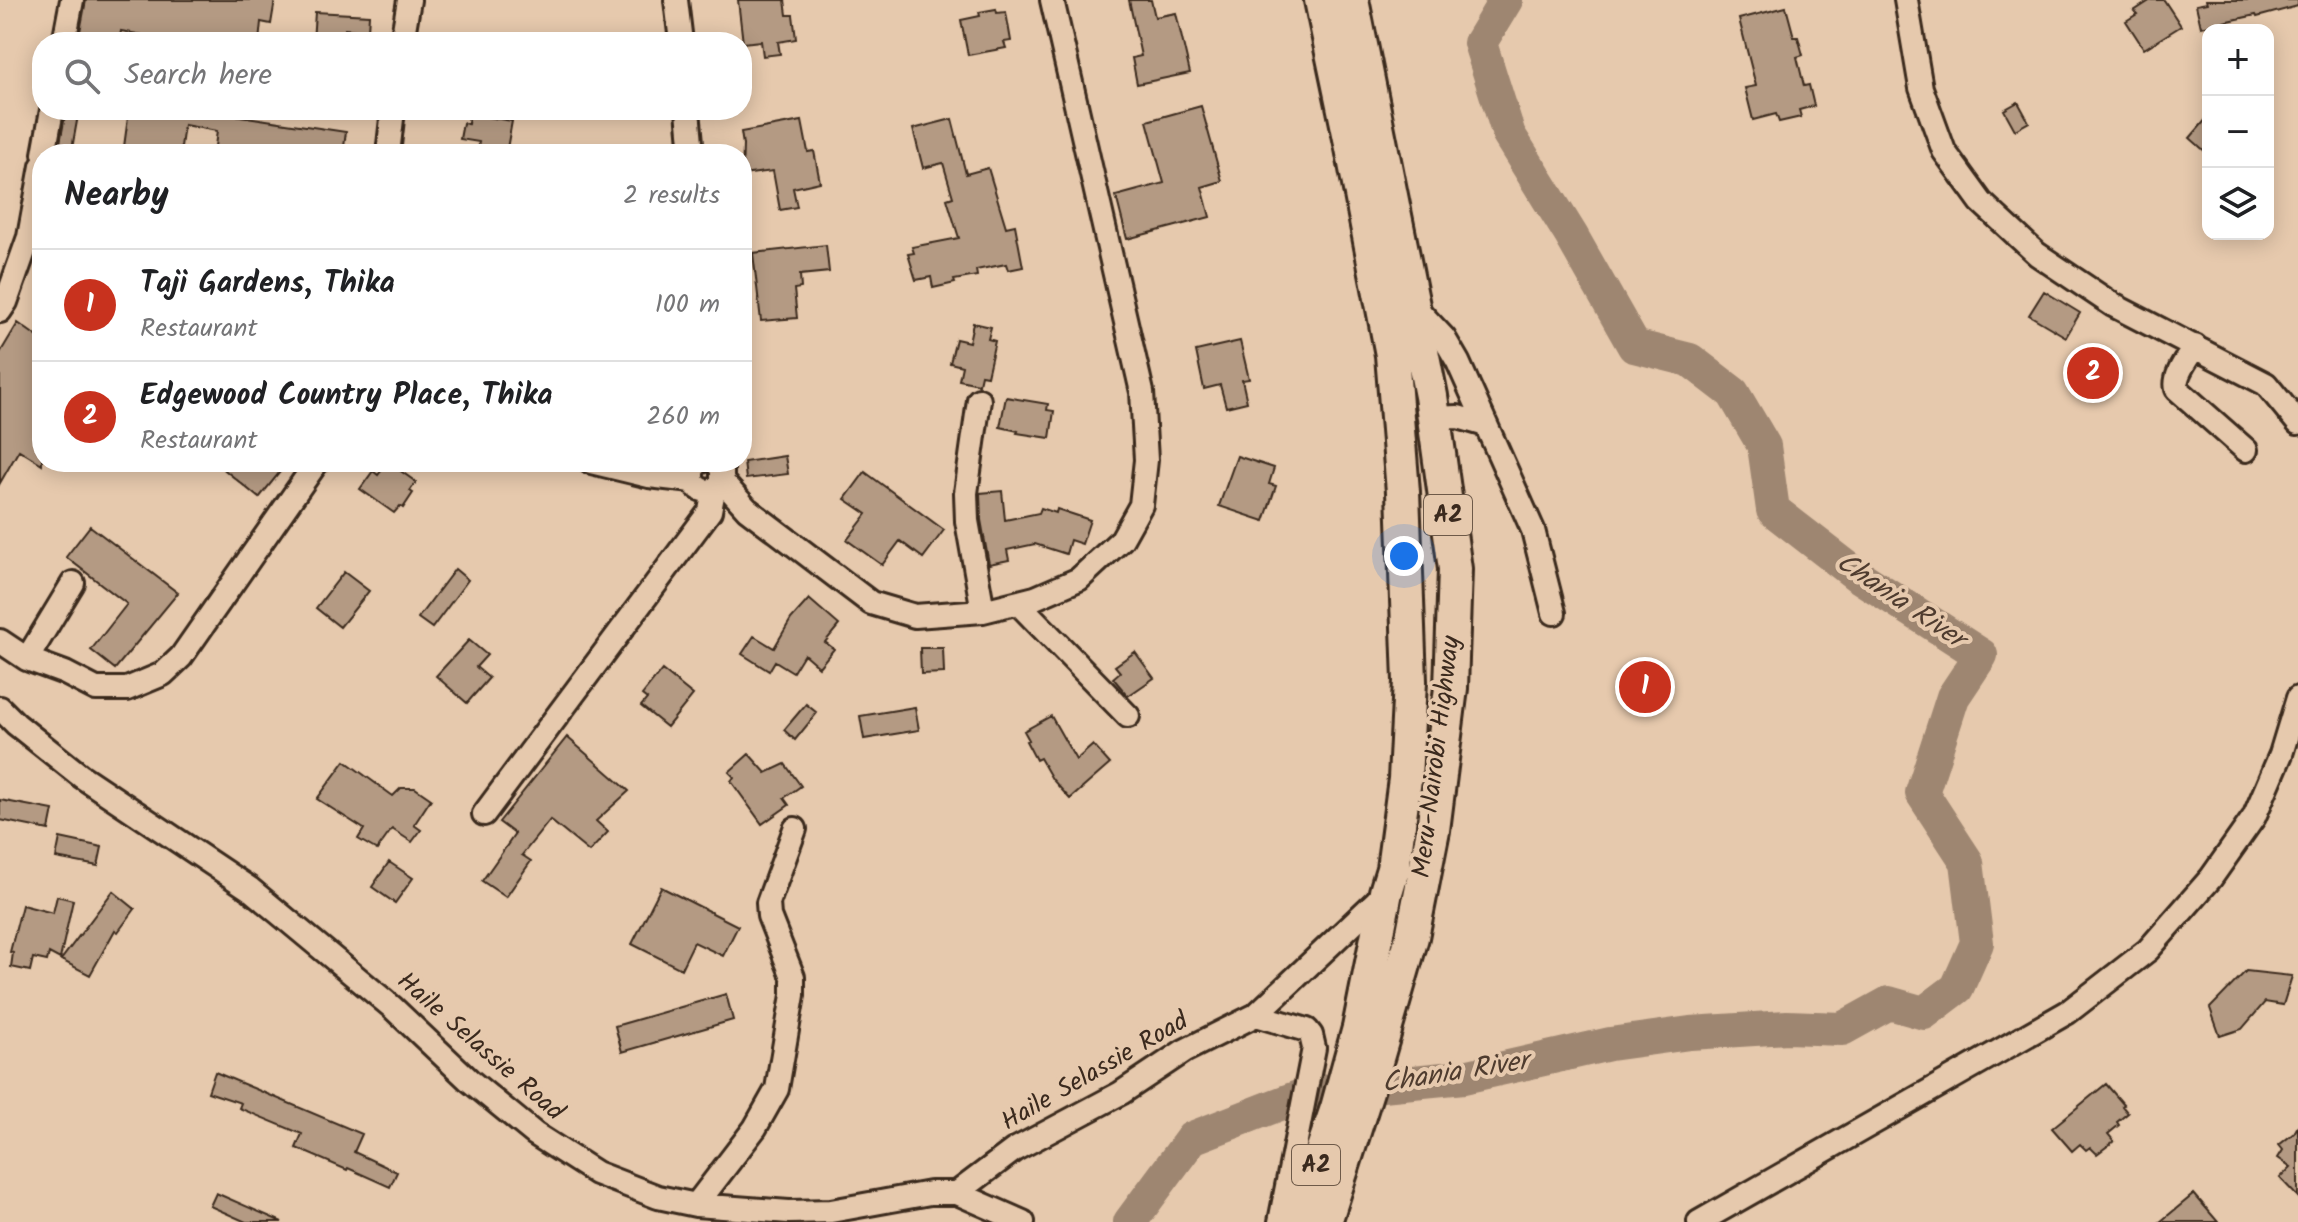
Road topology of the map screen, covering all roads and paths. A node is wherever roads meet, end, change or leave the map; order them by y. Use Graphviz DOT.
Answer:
graph roads {
  1 [pos="72,0"];
  2 [pos="409,0"];
  3 [pos="676,0"];
  4 [pos="1052,0"];
  5 [pos="1321,0"];
  6 [pos="1352,0"];
  7 [pos="1906,0"];
  8 [pos="66,32"];
  9 [pos="404,32"];
  10 [pos="680,32"];
  11 [pos="50,120"];
  12 [pos="392,120"];
  13 [pos="689,120"];
  14 [pos="46,144"];
  15 [pos="389,144"];
  16 [pos="691,144"];
  17 [pos="32,221"];
  18 [pos="1413,305"];
  19 [pos="0,311"];
  20 [pos="2195,346"];
  21 [pos="979,400"];
  22 [pos="1434,418"];
  23 [pos="2298,423"];
  24 [pos="1486,425"];
  25 [pos="2246,450"];
  26 [pos="310,472"];
  27 [pos="632,472"];
  28 [pos="696,472"];
  29 [pos="717,478"];
  30 [pos="73,583"];
  31 [pos="1018,603"];
  32 [pos="983,611"];
  33 [pos="1554,613"];
  34 [pos="0,641"];
  35 [pos="27,659"];
  36 [pos="2298,698"];
  37 [pos="0,708"];
  38 [pos="1128,716"];
  39 [pos="484,814"];
  40 [pos="795,829"];
  41 [pos="1386,892"];
  42 [pos="1256,1015"];
  43 [pos="1371,1030"];
  44 [pos="1347,1114"];
  45 [pos="957,1193"];
  46 [pos="696,1205"];
  47 [pos="1023,1222"];
  48 [pos="1280,1222"];
  49 [pos="1298,1222"];
  50 [pos="1325,1222"];
  51 [pos="1699,1222"];
  1 -- 8 [label="street"];
  2 -- 9 [label="street"];
  3 -- 10 [label="street"];
  4 -- 31 [label="street"];
  5 -- 41 [label="highway, Meru-Nairobi Highway / A2"];
  6 -- 18 [label="highway, Meru-Nairobi Highway / A2"];
  7 -- 20 [label="street"];
  11 -- 14 [label="street"];
  12 -- 15 [label="street"];
  13 -- 16 [label="street"];
  17 -- 19 [label="street"];
  18 -- 22 [label="highway, Meru-Nairobi Highway / A2"];
  18 -- 24 [label="street"];
  20 -- 23 [label="street"];
  20 -- 25 [label="street"];
  21 -- 32 [label="street"];
  22 -- 24 [label="street"];
  22 -- 43 [label="highway, Meru-Nairobi Highway / A2"];
  24 -- 33 [label="street"];
  26 -- 35 [label="street"];
  27 -- 28 [label="street"];
  28 -- 29 [label="street"];
  29 -- 32 [label="street"];
  29 -- 39 [label="street"];
  30 -- 35 [label="street"];
  31 -- 32 [label="street"];
  31 -- 38 [label="street"];
  34 -- 35 [label="street"];
  36 -- 51 [label="street"];
  37 -- 46 [label="street, Haile Selassie Road"];
  40 -- 46 [label="street"];
  41 -- 42 [label="street, Haile Selassie Road"];
  41 -- 43 [label="highway, Meru-Nairobi Highway / A2"];
  42 -- 45 [label="street, Haile Selassie Road"];
  42 -- 48 [label="street"];
  43 -- 44 [label="highway, Meru-Nairobi Highway / A2"];
  44 -- 49 [label="highway, Meru-Nairobi Highway / A2"];
  44 -- 50 [label="highway, Meru-Nairobi Highway / A2"];
  45 -- 46 [label="street, Haile Selassie Road"];
  45 -- 47 [label="street"];
}
